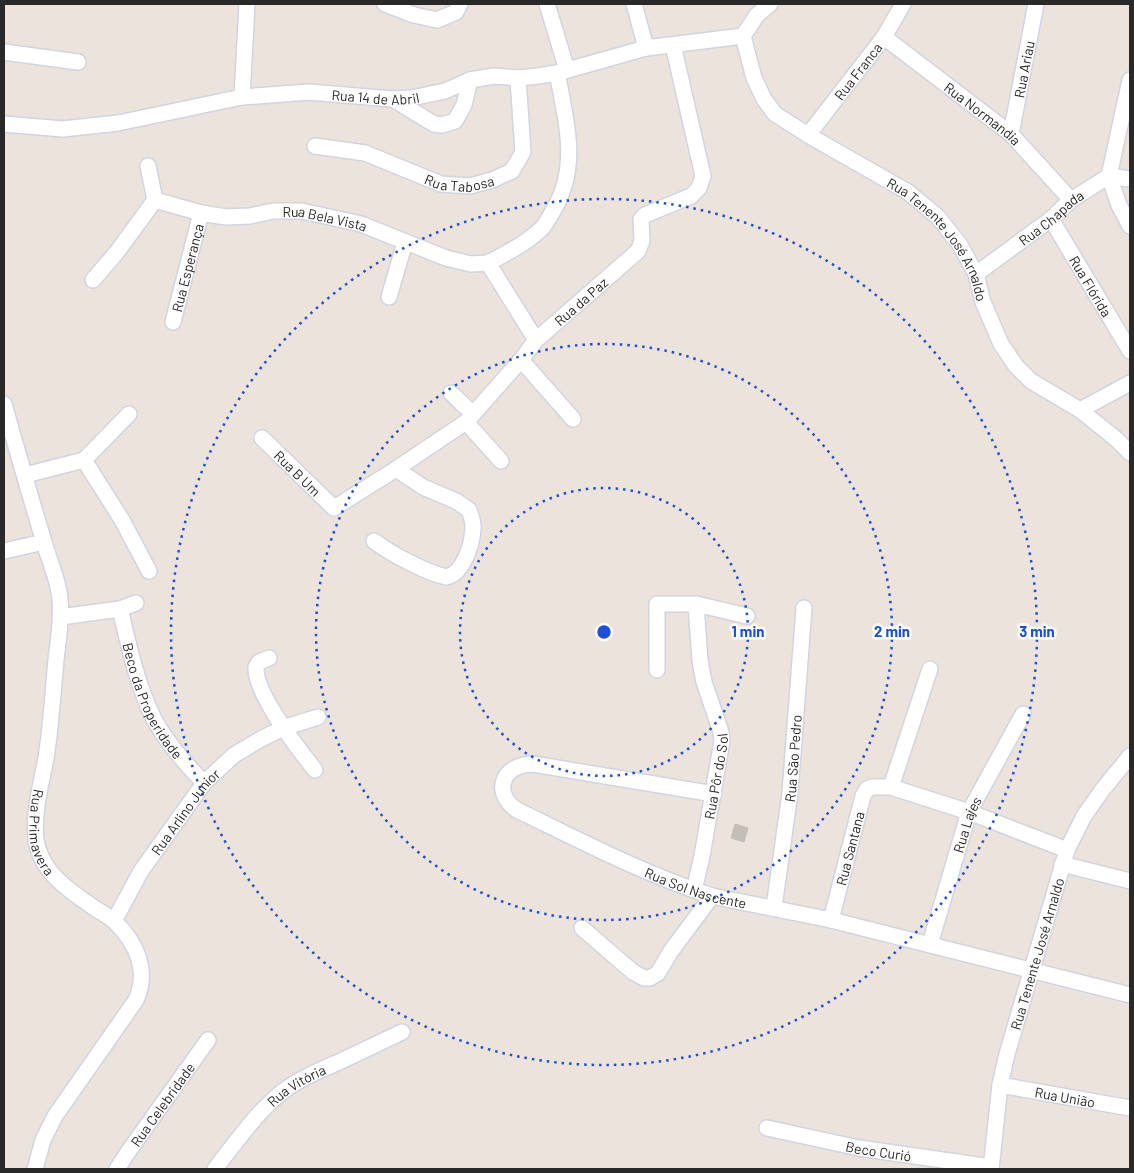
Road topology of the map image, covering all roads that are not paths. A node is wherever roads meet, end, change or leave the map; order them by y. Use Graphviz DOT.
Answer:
graph roads {
  1 [pos="247,4"];
  2 [pos="385,4"];
  3 [pos="460,4"];
  4 [pos="547,4"];
  5 [pos="634,4"];
  6 [pos="770,4"];
  7 [pos="903,4"];
  8 [pos="1036,4"];
  9 [pos="754,10"];
  10 [pos="743,36"];
  11 [pos="884,37"];
  12 [pos="673,44"];
  13 [pos="646,48"];
  14 [pos="4,52"];
  15 [pos="78,62"];
  16 [pos="562,71"];
  17 [pos="518,78"];
  18 [pos="470,80"];
  19 [pos="1130,80"];
  20 [pos="242,97"];
  21 [pos="392,98"];
  22 [pos="4,124"];
  23 [pos="1011,134"];
  24 [pos="808,135"];
  25 [pos="314,146"];
  26 [pos="148,166"];
  27 [pos="1109,176"];
  28 [pos="1130,179"];
  29 [pos="155,200"];
  30 [pos="1071,200"];
  31 [pos="201,213"];
  32 [pos="1051,219"];
  33 [pos="1130,226"];
  34 [pos="405,242"];
  35 [pos="488,263"];
  36 [pos="976,274"];
  37 [pos="93,280"];
  38 [pos="389,297"];
  39 [pos="173,322"];
  40 [pos="536,340"];
  41 [pos="1130,351"];
  42 [pos="521,360"];
  43 [pos="1130,383"];
  44 [pos="451,393"];
  45 [pos="4,404"];
  46 [pos="1080,410"];
  47 [pos="129,414"];
  48 [pos="470,418"];
  49 [pos="573,419"];
  50 [pos="262,438"];
  51 [pos="1130,453"];
  52 [pos="84,460"];
  53 [pos="502,461"];
  54 [pos="396,469"];
  55 [pos="26,475"];
  56 [pos="334,508"];
  57 [pos="374,541"];
  58 [pos="44,542"];
  59 [pos="4,551"];
  60 [pos="149,571"];
  61 [pos="136,603"];
  62 [pos="696,604"];
  63 [pos="120,608"];
  64 [pos="804,608"];
  65 [pos="747,616"];
  66 [pos="60,617"];
  67 [pos="269,658"];
  68 [pos="930,669"];
  69 [pos="657,670"];
  70 [pos="1023,714"];
  71 [pos="318,717"];
  72 [pos="283,728"];
  73 [pos="1130,756"];
  74 [pos="315,770"];
  75 [pos="1125,770"];
  76 [pos="204,783"];
  77 [pos="884,786"];
  78 [pos="714,794"];
  79 [pos="969,812"];
  80 [pos="1064,857"];
  81 [pos="1130,881"];
  82 [pos="694,890"];
  83 [pos="712,896"];
  84 [pos="774,907"];
  85 [pos="831,920"];
  86 [pos="114,921"];
  87 [pos="582,928"];
  88 [pos="930,944"];
  89 [pos="1032,970"];
  90 [pos="1130,995"];
  91 [pos="402,1032"];
  92 [pos="208,1040"];
  93 [pos="1000,1085"];
  94 [pos="1130,1108"];
  95 [pos="768,1128"];
  96 [pos="991,1168"];
  97 [pos="35,1169"];
  98 [pos="117,1169"];
  99 [pos="215,1169"];
  1 -- 20 [label="street"];
  2 -- 3 [label="street"];
  4 -- 16 [label="street, Rua Bela Vista"];
  5 -- 13 [label="street"];
  6 -- 9 [label="street"];
  7 -- 11 [label="street, Rua Franca"];
  8 -- 23 [label="street, Rua Ariau"];
  9 -- 10 [label="street"];
  10 -- 12 [label="street, Rua 14 de Abril"];
  10 -- 24 [label="street, Rua Tenente José Arnaldo"];
  11 -- 23 [label="street, Rua Normandia"];
  11 -- 24 [label="street, Rua Franca"];
  12 -- 13 [label="street, Rua 14 de Abril"];
  12 -- 40 [label="street, Rua da Paz"];
  13 -- 16 [label="street, Rua 14 de Abril"];
  14 -- 15 [label="street"];
  16 -- 17 [label="street, Rua 14 de Abril"];
  16 -- 35 [label="street, Rua Bela Vista"];
  17 -- 18 [label="street, Rua 14 de Abril"];
  17 -- 25 [label="street, Rua Tabosa"];
  18 -- 21 [label="street, Rua 14 de Abril"];
  18 -- 21 [label="street"];
  19 -- 27 [label="street"];
  20 -- 21 [label="street, Rua 14 de Abril"];
  20 -- 22 [label="street, Rua 14 de Abril"];
  23 -- 30 [label="street, Rua Normandia"];
  24 -- 36 [label="street, Rua Tenente José Arnaldo"];
  26 -- 29 [label="street"];
  27 -- 28 [label="street"];
  27 -- 30 [label="street, Rua Chapada"];
  27 -- 33 [label="street"];
  29 -- 31 [label="street, Rua Bela Vista"];
  29 -- 37 [label="street"];
  30 -- 32 [label="street, Rua Chapada"];
  31 -- 34 [label="street, Rua Bela Vista"];
  31 -- 39 [label="street, Rua Esperança"];
  32 -- 36 [label="street, Rua Chapada"];
  32 -- 41 [label="street, Rua Flórida"];
  34 -- 35 [label="street, Rua Bela Vista"];
  34 -- 38 [label="street"];
  35 -- 40 [label="street"];
  36 -- 46 [label="street, Rua Tenente José Arnaldo"];
  40 -- 42 [label="street, Rua da Paz"];
  42 -- 48 [label="street, Rua da Paz"];
  42 -- 49 [label="street"];
  43 -- 46 [label="street"];
  44 -- 48 [label="street"];
  45 -- 55 [label="street, Rua Primavera"];
  46 -- 51 [label="street, Rua Tenente José Arnaldo"];
  47 -- 52 [label="street"];
  48 -- 53 [label="street"];
  48 -- 54 [label="street, Rua da Paz"];
  50 -- 56 [label="street, Rua B Um"];
  52 -- 55 [label="street"];
  52 -- 60 [label="street"];
  54 -- 56 [label="street, Rua da Paz"];
  54 -- 57 [label="street"];
  55 -- 58 [label="street, Rua Primavera"];
  58 -- 59 [label="street"];
  58 -- 66 [label="street, Rua Primavera"];
  61 -- 63 [label="street"];
  62 -- 65 [label="street"];
  62 -- 69 [label="street"];
  62 -- 78 [label="street, Rua Pôr do Sol"];
  63 -- 66 [label="street"];
  63 -- 76 [label="street, Beco da Properidade"];
  64 -- 84 [label="street, Rua São Pedro"];
  66 -- 86 [label="street, Rua Primavera"];
  67 -- 72 [label="street"];
  68 -- 77 [label="street, Rua Santana"];
  70 -- 79 [label="street, Rua Lajes"];
  71 -- 72 [label="street, Rua Arlino Junior"];
  72 -- 74 [label="street"];
  72 -- 76 [label="street, Rua Arlino Junior"];
  73 -- 75 [label="street, Rua Tenente José Arnaldo"];
  75 -- 80 [label="street, Rua Tenente José Arnaldo"];
  76 -- 86 [label="street, Rua Arlino Junior"];
  77 -- 79 [label="street"];
  77 -- 85 [label="street, Rua Santana"];
  78 -- 82 [label="street, Rua Pôr do Sol"];
  78 -- 82 [label="street, Rua Sol Nascente"];
  79 -- 80 [label="street"];
  79 -- 88 [label="street, Rua Lajes"];
  80 -- 81 [label="street"];
  80 -- 89 [label="street, Rua Tenente José Arnaldo"];
  82 -- 83 [label="street, Rua Sol Nascente"];
  83 -- 84 [label="street, Rua Sol Nascente"];
  83 -- 87 [label="street"];
  84 -- 85 [label="street, Rua Sol Nascente"];
  85 -- 88 [label="street, Rua Sol Nascente"];
  86 -- 97 [label="street, Rua Primavera"];
  88 -- 89 [label="street, Rua Sol Nascente"];
  89 -- 90 [label="street, Rua Sol Nascente"];
  89 -- 93 [label="street, Rua Tenente José Arnaldo"];
  91 -- 99 [label="street, Rua Vitória"];
  92 -- 98 [label="street, Rua Celebridade"];
  93 -- 94 [label="street, Rua União"];
  93 -- 96 [label="street, Rua Tenente José Arnaldo"];
  95 -- 96 [label="street, Beco Curió"];
}
